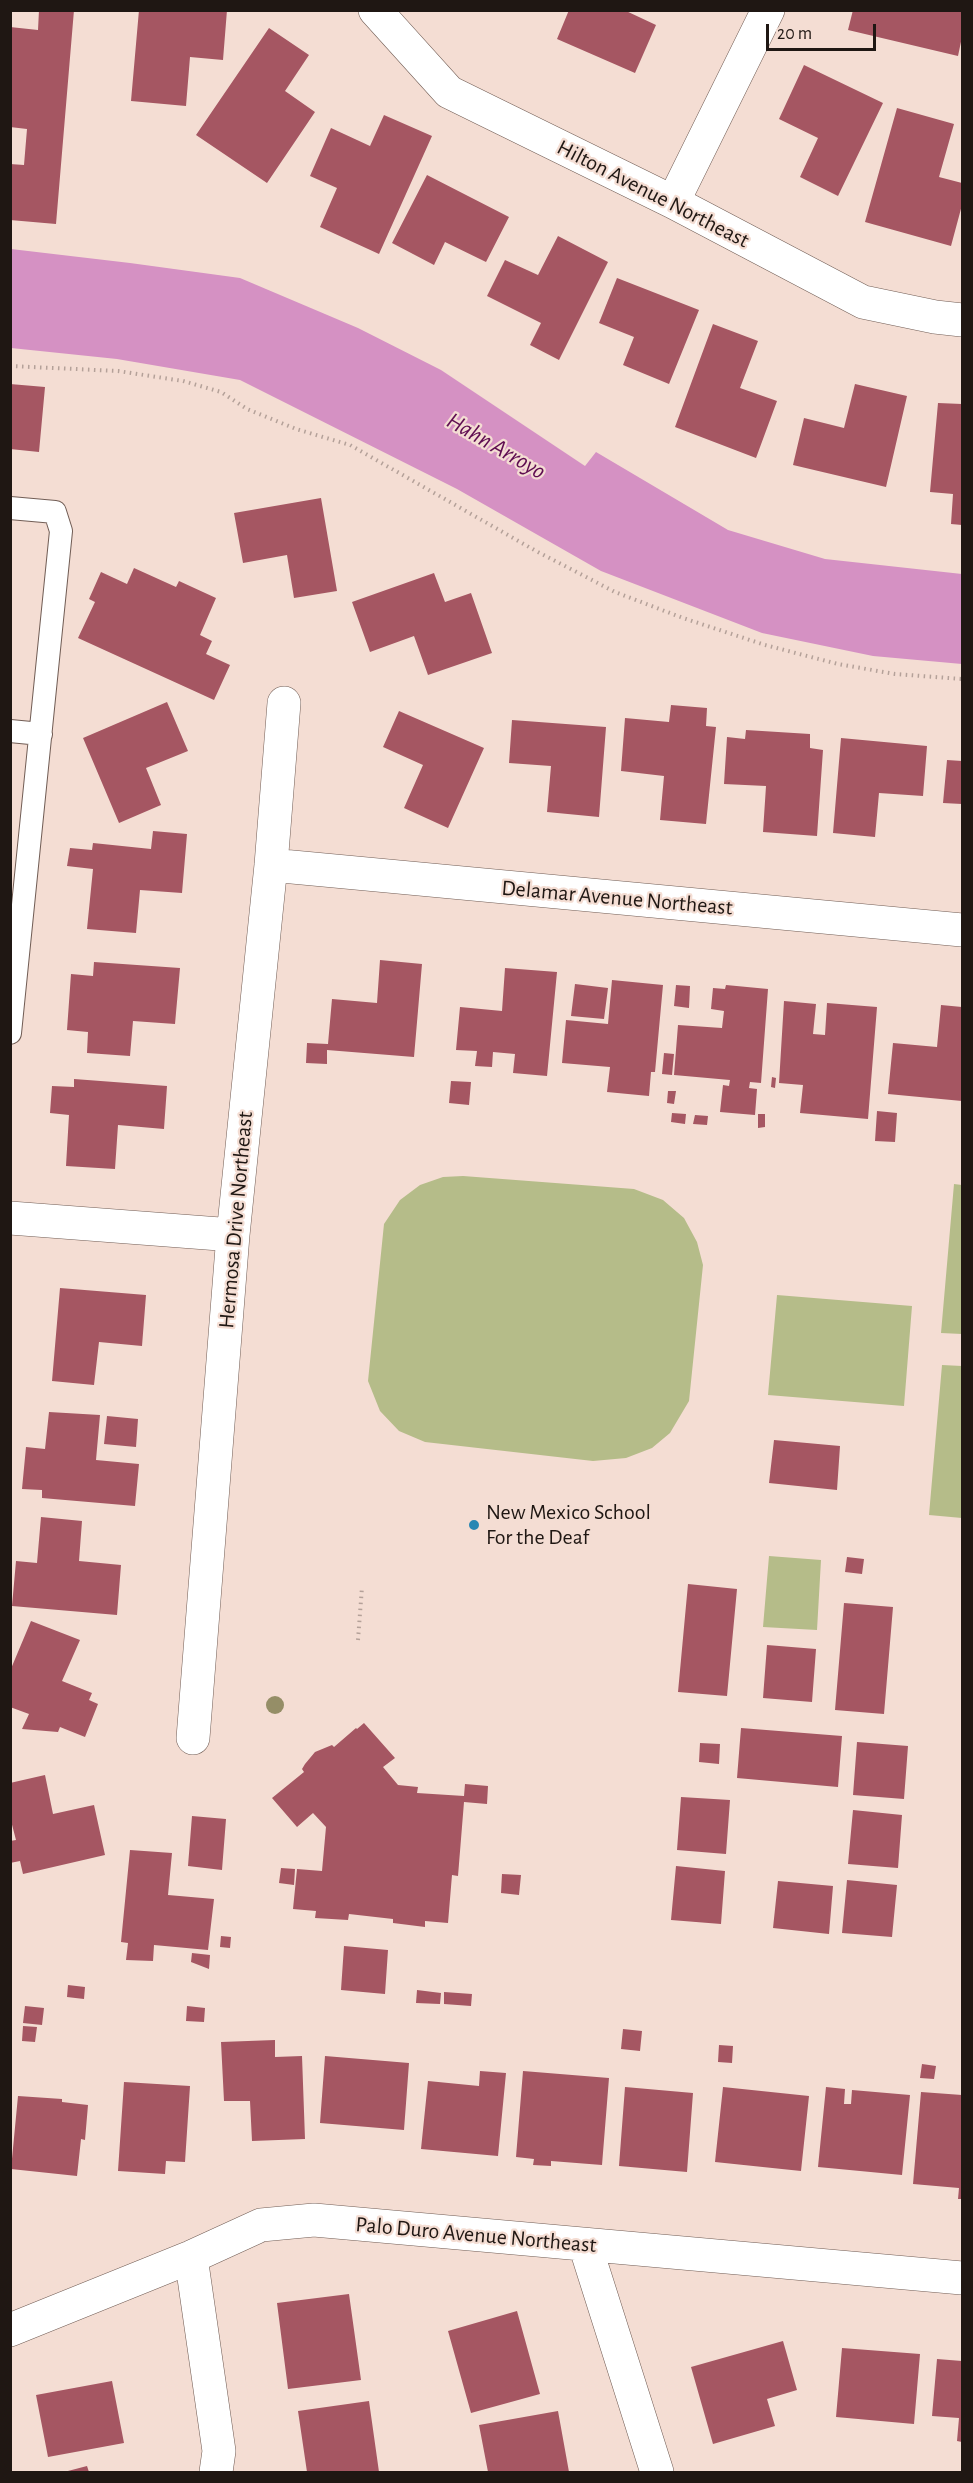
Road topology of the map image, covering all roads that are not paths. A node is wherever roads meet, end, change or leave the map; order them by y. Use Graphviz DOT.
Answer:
graph roads {
  1 [pos="375,10"];
  2 [pos="768,10"];
  3 [pos="673,202"];
  4 [pos="963,320"];
  5 [pos="10,508"];
  6 [pos="284,703"];
  7 [pos="10,731"];
  8 [pos="41,734"];
  9 [pos="271,866"];
  10 [pos="963,930"];
  11 [pos="15,953"];
  12 [pos="10,1034"];
  13 [pos="10,1218"];
  14 [pos="233,1235"];
  15 [pos="193,1738"];
  16 [pos="585,2245"];
  17 [pos="191,2257"];
  18 [pos="963,2278"];
  19 [pos="10,2330"];
  20 [pos="216,2472"];
  21 [pos="657,2472"];
  1 -- 3 [label="street, Hilton Avenue Northeast"];
  2 -- 3 [label="street"];
  3 -- 4 [label="street, Hilton Avenue Northeast"];
  5 -- 8 [label="lane"];
  6 -- 9 [label="street, Hermosa Drive Northeast"];
  7 -- 8 [label="lane"];
  8 -- 11 [label="lane"];
  9 -- 10 [label="street, Delamar Avenue Northeast"];
  9 -- 14 [label="street, Hermosa Drive Northeast"];
  11 -- 12 [label="lane"];
  13 -- 14 [label="street"];
  14 -- 15 [label="street, Hermosa Drive Northeast"];
  16 -- 17 [label="street, Palo Duro Avenue Northeast"];
  16 -- 18 [label="street, Palo Duro Avenue Northeast"];
  16 -- 21 [label="street"];
  17 -- 19 [label="street, Palo Duro Avenue Northeast"];
  17 -- 20 [label="street"];
}
